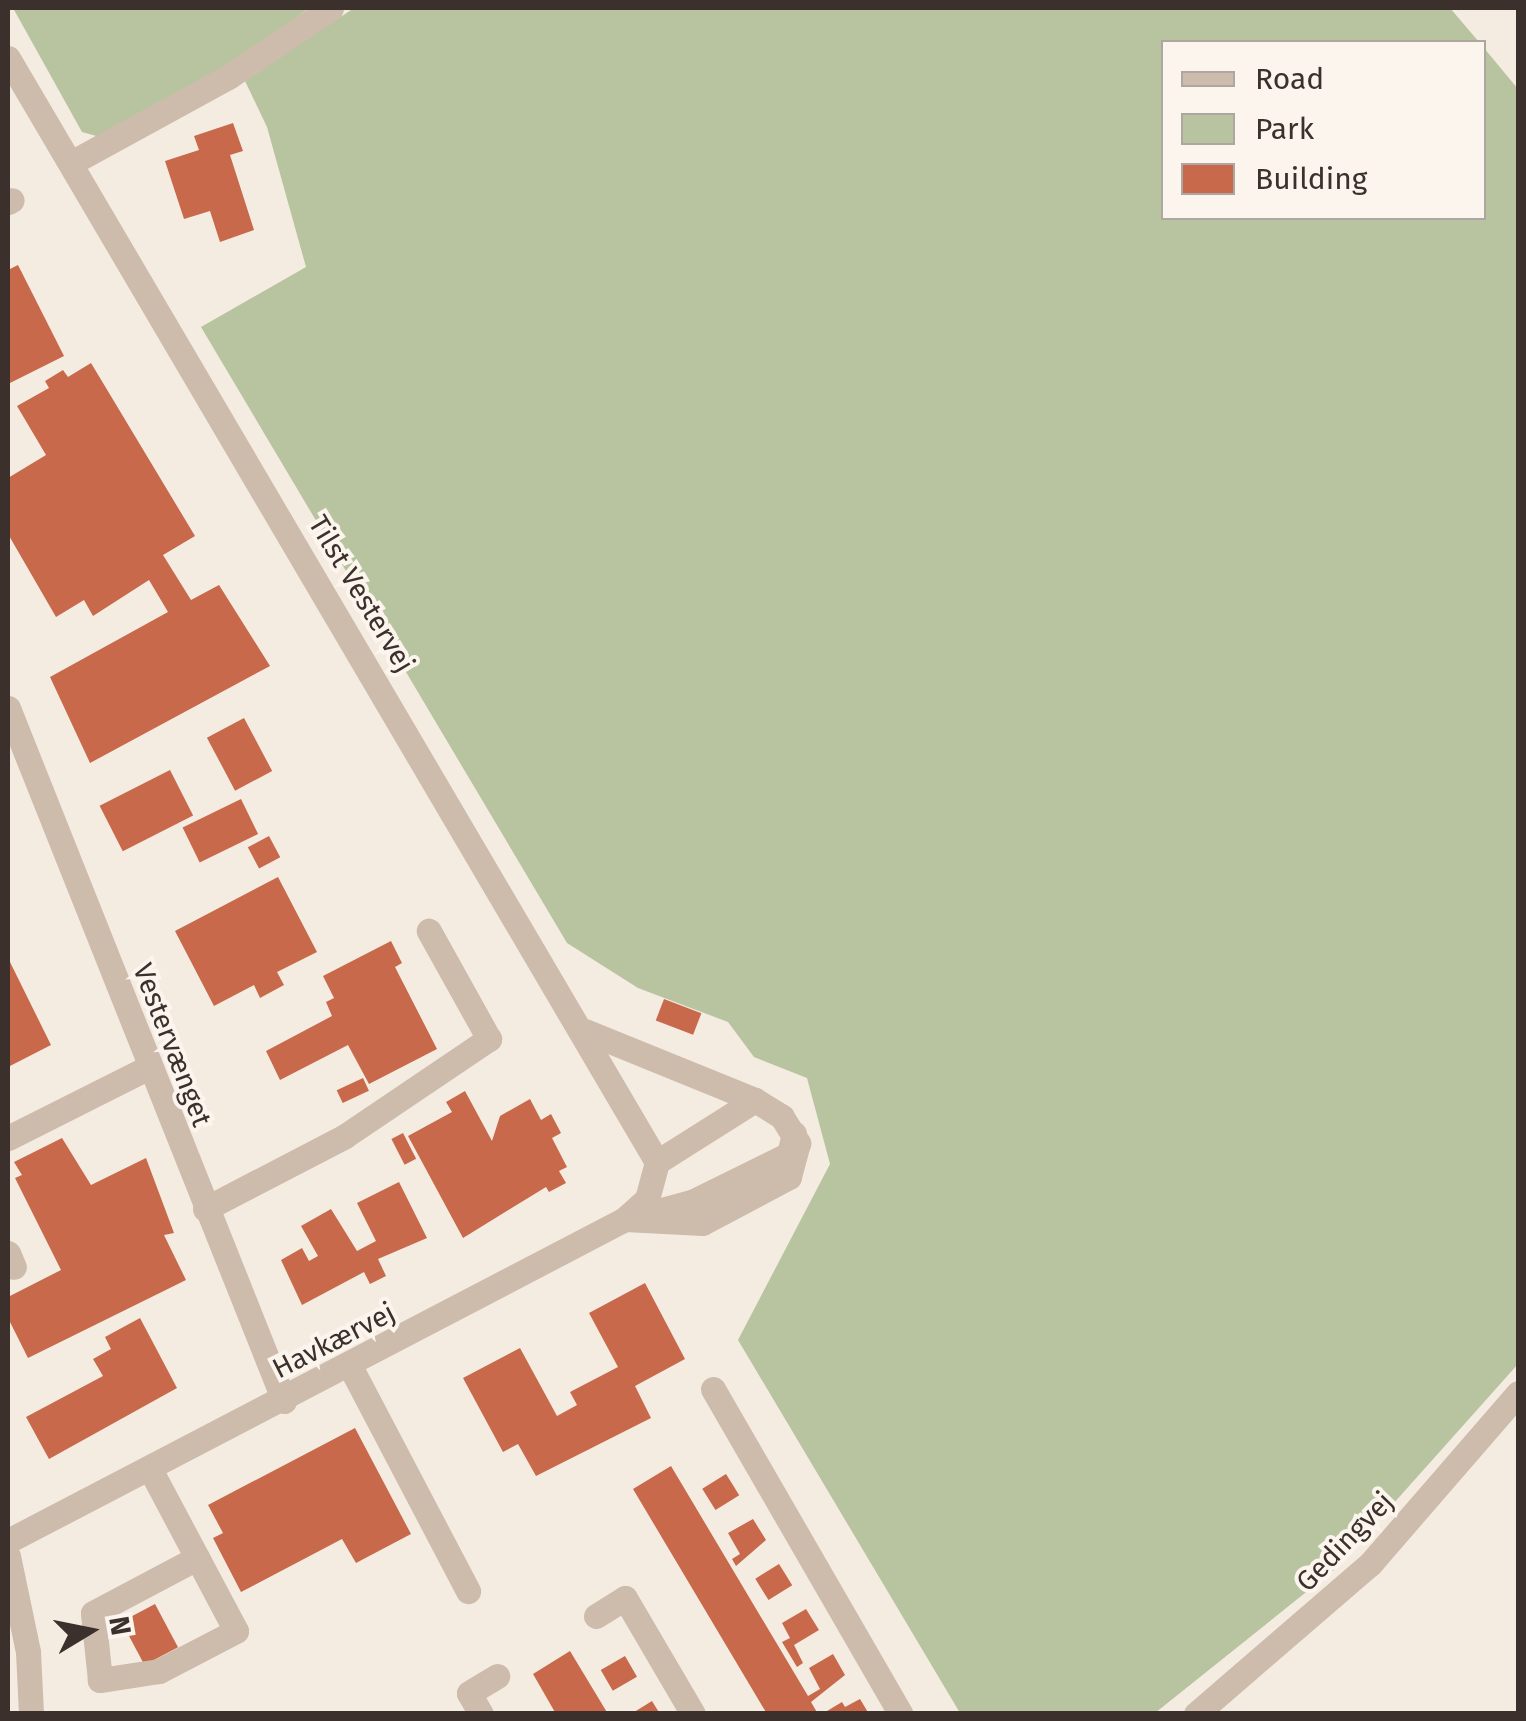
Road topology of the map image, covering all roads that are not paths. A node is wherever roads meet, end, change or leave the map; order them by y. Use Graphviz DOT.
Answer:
graph roads {
  1 [pos="332,8"];
  2 [pos="8,58"];
  3 [pos="71,163"];
  4 [pos="8,708"];
  5 [pos="429,931"];
  6 [pos="586,1031"];
  7 [pos="148,1068"];
  8 [pos="755,1100"];
  9 [pos="8,1138"];
  10 [pos="657,1162"];
  11 [pos="205,1209"];
  12 [pos="625,1220"];
  13 [pos="351,1368"];
  14 [pos="713,1390"];
  15 [pos="1518,1392"];
  16 [pos="284,1401"];
  17 [pos="150,1469"];
  18 [pos="8,1542"];
  19 [pos="8,1556"];
  20 [pos="197,1558"];
  21 [pos="468,1592"];
  22 [pos="596,1616"];
  23 [pos="498,1676"];
  24 [pos="31,1714"];
  25 [pos="481,1714"];
  26 [pos="694,1714"];
  27 [pos="901,1714"];
  28 [pos="1196,1714"];
  1 -- 3 [label="street"];
  2 -- 3 [label="street, Tilst Vestervej"];
  3 -- 6 [label="street, Tilst Vestervej"];
  4 -- 7 [label="street, Vestervænget"];
  5 -- 11 [label="street"];
  6 -- 8 [label="street"];
  6 -- 10 [label="street, Tilst Vestervej"];
  7 -- 9 [label="street"];
  7 -- 11 [label="street, Vestervænget"];
  8 -- 10 [label="street"];
  8 -- 12 [label="street"];
  10 -- 12 [label="street, Havkærvej"];
  11 -- 16 [label="street, Vestervænget"];
  12 -- 13 [label="street, Havkærvej"];
  13 -- 16 [label="street, Havkærvej"];
  13 -- 21 [label="street"];
  14 -- 27 [label="street"];
  15 -- 28 [label="street, Gedingvej"];
  16 -- 17 [label="street, Havkærvej"];
  17 -- 18 [label="street, Havkærvej"];
  17 -- 20 [label="street"];
  19 -- 24 [label="street"];
  20 -- 20 [label="street"];
  22 -- 26 [label="street"];
  23 -- 25 [label="street"];
}
